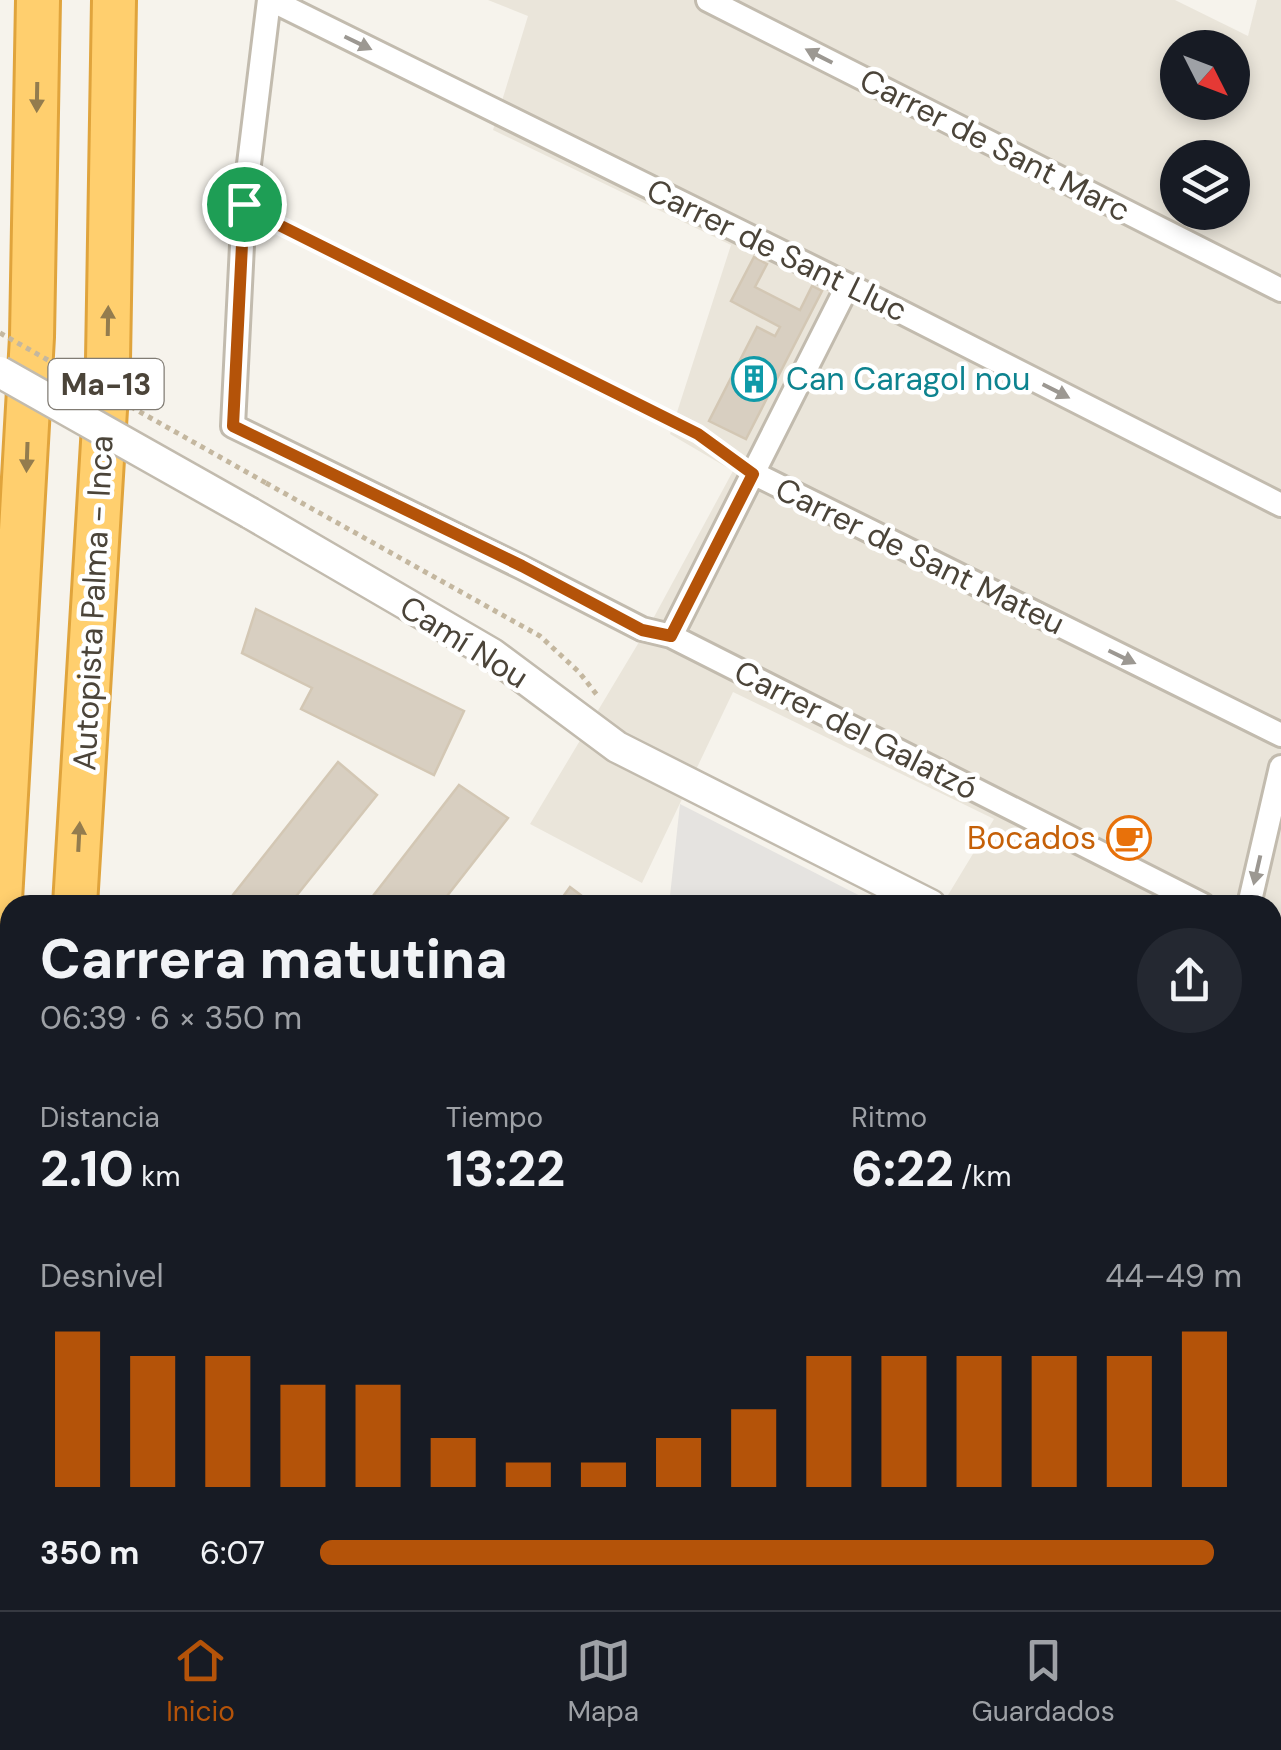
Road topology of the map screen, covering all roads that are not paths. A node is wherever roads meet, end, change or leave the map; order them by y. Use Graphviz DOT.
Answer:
graph roads {
  1 [pos="38,0"];
  2 [pos="114,0"];
  3 [pos="270,0"];
  4 [pos="708,0"];
  5 [pos="848,285"];
  6 [pos="1281,290"];
  7 [pos="0,372"];
  8 [pos="753,474"];
  9 [pos="1281,505"];
  10 [pos="671,636"];
  11 [pos="1281,735"];
  12 [pos="1281,767"];
  13 [pos="0,895"];
  14 [pos="75,895"];
  15 [pos="910,895"];
  16 [pos="1183,895"];
  17 [pos="1251,895"];
  1 -- 13 [label="highway, Ma-13, one-way"];
  14 -- 2 [label="highway, Autopista Palma - Inca / Ma-13, one-way"];
  3 -- 5 [label="street, Carrer de Sant Lluc, one-way"];
  3 -- 10 [label="street, Carrer del Galatzó"];
  6 -- 4 [label="street, Carrer de Sant Marc, one-way"];
  5 -- 8 [label="street"];
  5 -- 9 [label="street, Carrer de Sant Lluc, one-way"];
  7 -- 15 [label="street, Camí Nou, bridge"];
  8 -- 10 [label="street"];
  8 -- 11 [label="street, Carrer de Sant Mateu, one-way"];
  10 -- 16 [label="street, Carrer del Galatzó"];
  12 -- 17 [label="street, one-way"];
}
